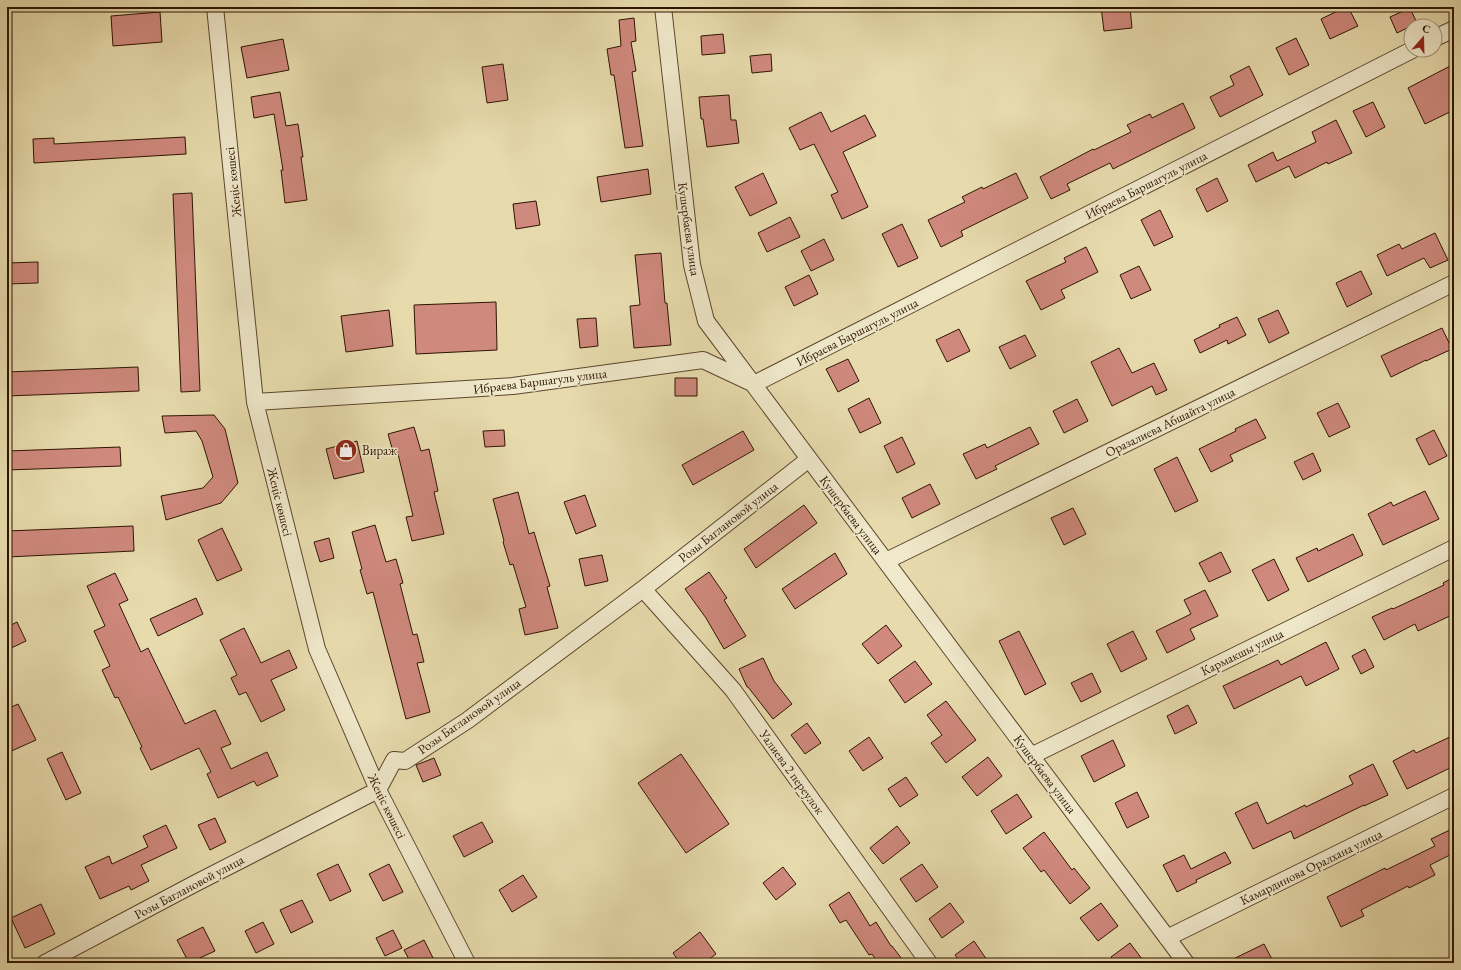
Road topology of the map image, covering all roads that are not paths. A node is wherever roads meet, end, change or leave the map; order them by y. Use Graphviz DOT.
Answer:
graph roads {
  1 [pos="215,7"];
  2 [pos="663,7"];
  3 [pos="1454,29"];
  4 [pos="1443,34"];
  5 [pos="1403,55"];
  6 [pos="1454,283"];
  7 [pos="754,384"];
  8 [pos="255,402"];
  9 [pos="809,459"];
  10 [pos="1454,548"];
  11 [pos="886,561"];
  12 [pos="643,589"];
  13 [pos="1031,756"];
  14 [pos="378,790"];
  15 [pos="1454,796"];
  16 [pos="1167,938"];
  17 [pos="461,961"];
  18 [pos="45,963"];
  19 [pos="929,963"];
  20 [pos="1186,963"];
  1 -- 8 [label="street, Жеңіс көшесі"];
  2 -- 7 [label="street, Кушербаева улица"];
  3 -- 4 [label="street"];
  5 -- 7 [label="street, Ибраева Баршагуль улица"];
  6 -- 11 [label="street, Оразалиева Абшайта улица"];
  7 -- 8 [label="street, Ибраева Баршагуль улица"];
  7 -- 9 [label="street, Кушербаева улица"];
  8 -- 14 [label="street, Жеңіс көшесі"];
  9 -- 11 [label="street, Кушербаева улица"];
  9 -- 12 [label="street, Розы Баглановой улица"];
  10 -- 13 [label="street, Кармакшы улица"];
  11 -- 13 [label="street, Кушербаева улица"];
  12 -- 14 [label="street, Розы Баглановой улица"];
  12 -- 19 [label="street, Уалиева 2 переулок"];
  13 -- 16 [label="street, Кушербаева улица"];
  14 -- 17 [label="street, Жеңіс көшесі"];
  14 -- 18 [label="street, Розы Баглановой улица"];
  15 -- 16 [label="street, Камардинова Оралхана улица"];
  16 -- 20 [label="street, Кушербаева улица"];
}
